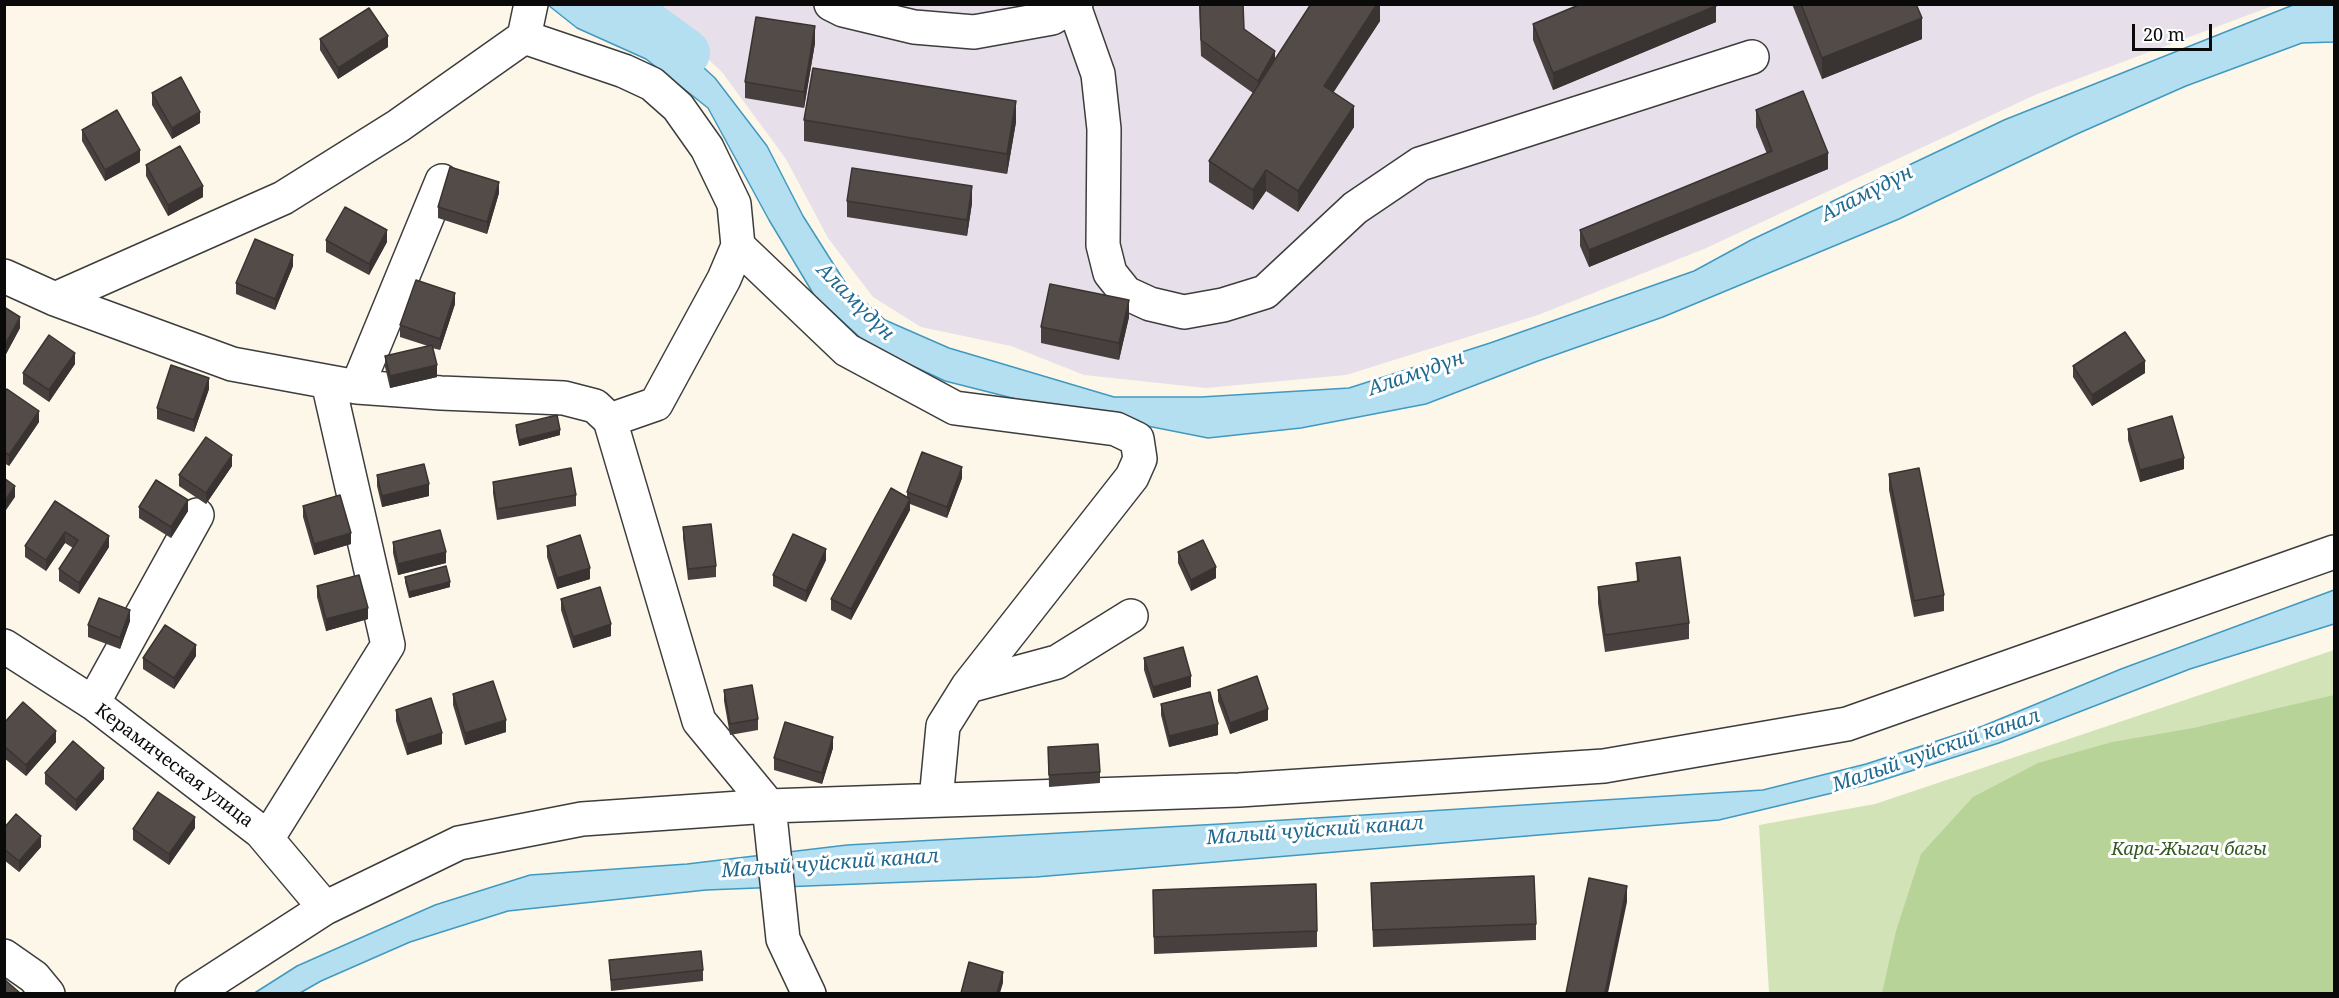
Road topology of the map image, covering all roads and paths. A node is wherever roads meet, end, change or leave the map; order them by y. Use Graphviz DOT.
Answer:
graph roads {
  1 [pos="831,4"];
  2 [pos="1075,5"];
  3 [pos="527,22"];
  4 [pos="1752,57"];
  5 [pos="442,181"];
  6 [pos="738,246"];
  7 [pos="4,276"];
  8 [pos="55,299"];
  9 [pos="343,384"];
  10 [pos="610,420"];
  11 [pos="197,516"];
  12 [pos="2334,552"];
  13 [pos="1131,616"];
  14 [pos="4,646"];
  15 [pos="968,686"];
  16 [pos="93,703"];
  17 [pos="936,800"];
  18 [pos="771,821"];
  19 [pos="267,839"];
  20 [pos="325,908"];
  21 [pos="4,956"];
  22 [pos="48,993"];
  23 [pos="192,993"];
  24 [pos="809,993"];
  1 -- 2 [label="street"];
  2 -- 4 [label="street"];
  3 -- 6 [label="street"];
  3 -- 8 [label="street"];
  5 -- 9 [label="street"];
  6 -- 10 [label="street"];
  6 -- 15 [label="street"];
  7 -- 8 [label="street"];
  8 -- 9 [label="street"];
  9 -- 10 [label="street"];
  9 -- 19 [label="street"];
  10 -- 18 [label="street"];
  11 -- 16 [label="street"];
  12 -- 17 [label="street"];
  13 -- 15 [label="street"];
  14 -- 16 [label="street, Керамическая улица"];
  15 -- 17 [label="street"];
  16 -- 19 [label="street, Керамическая улица"];
  17 -- 18 [label="street"];
  18 -- 20 [label="street"];
  18 -- 24 [label="street"];
  19 -- 20 [label="street, Керамическая улица"];
  20 -- 23 [label="street"];
  21 -- 22 [label="street"];
}
